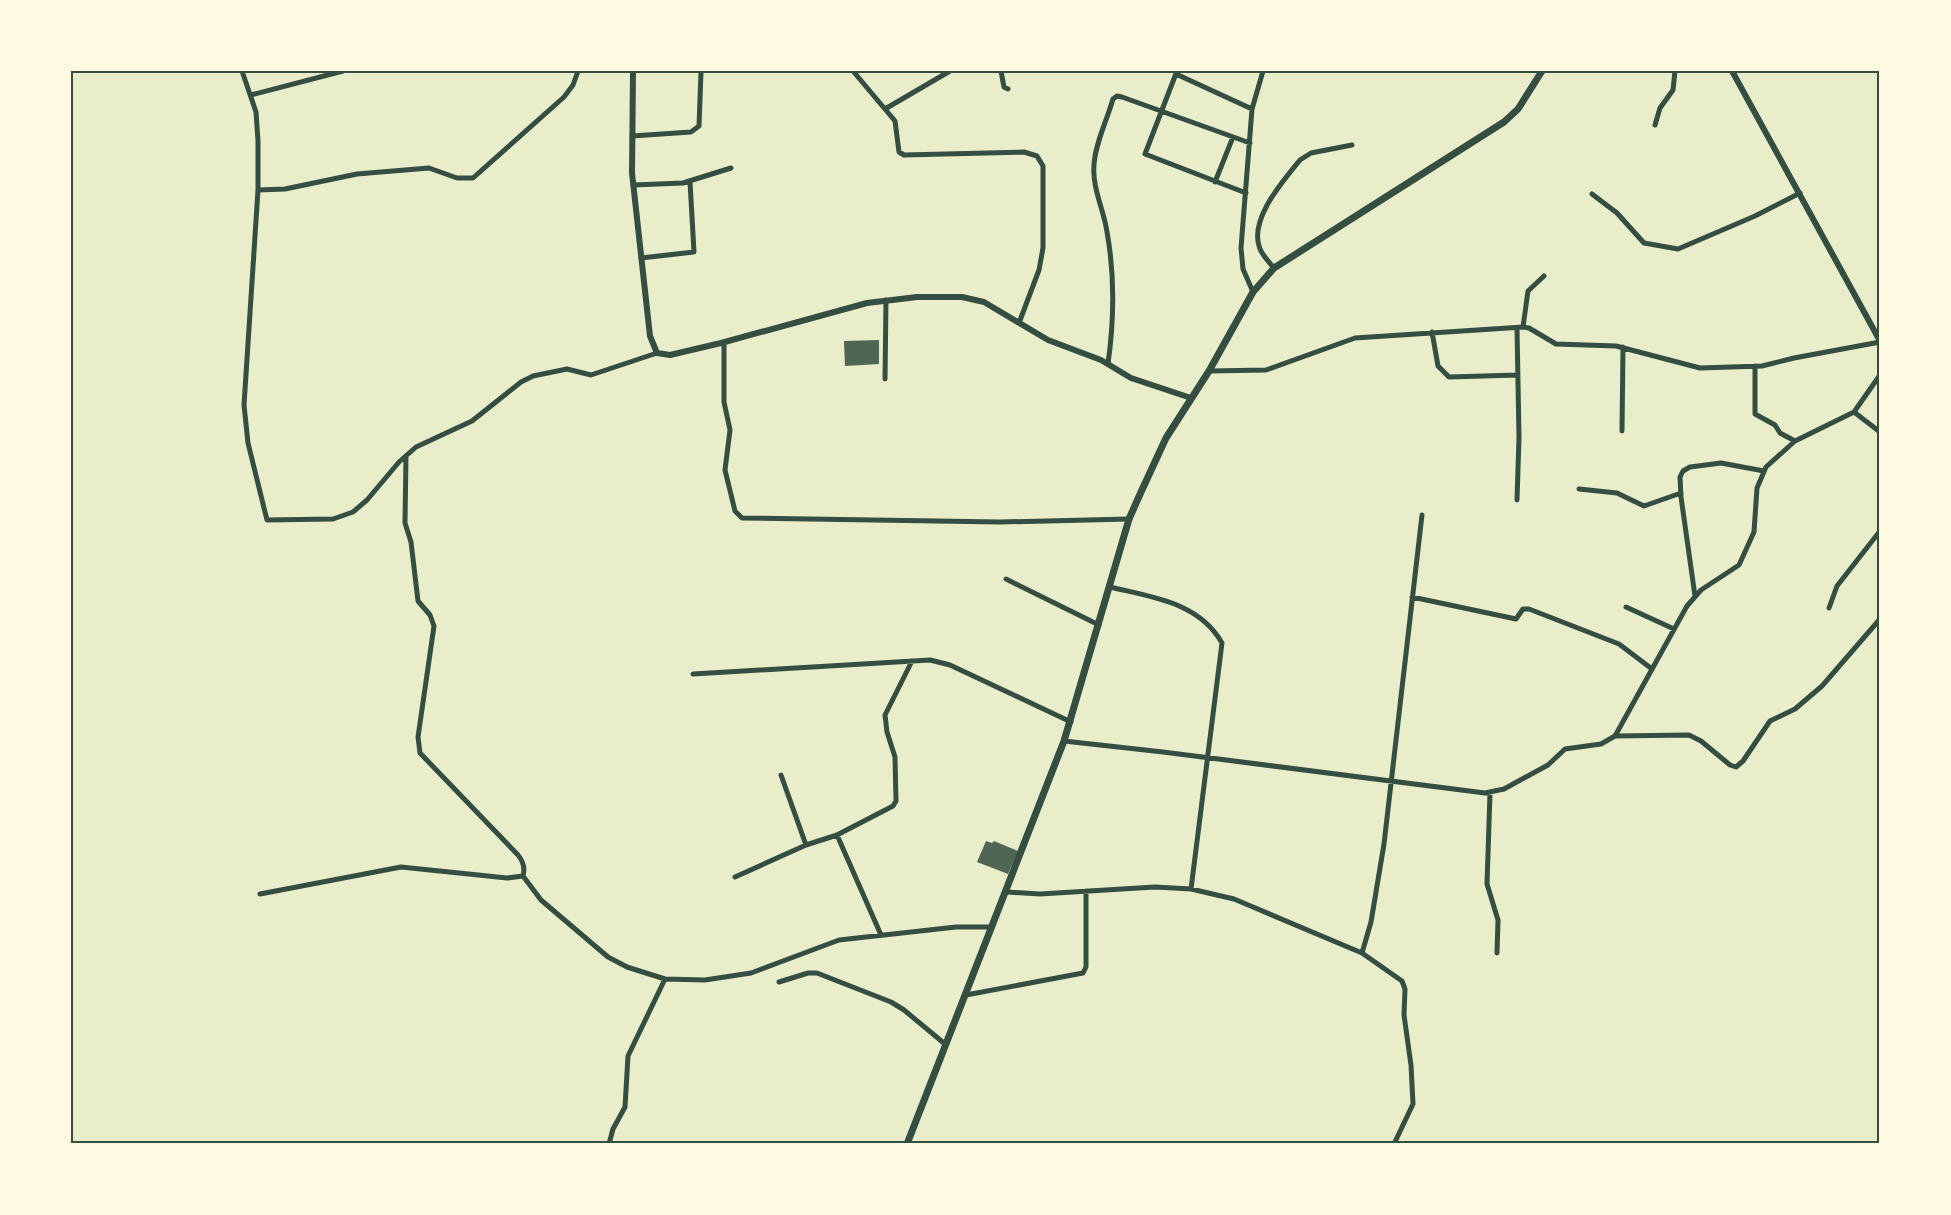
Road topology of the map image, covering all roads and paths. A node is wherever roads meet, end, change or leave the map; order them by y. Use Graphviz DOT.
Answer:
graph roads {
  1 [pos="242,71"];
  2 [pos="343,71"];
  3 [pos="578,71"];
  4 [pos="633,71"];
  5 [pos="853,71"];
  6 [pos="950,71"];
  7 [pos="1001,71"];
  8 [pos="1263,71"];
  9 [pos="1542,71"];
  10 [pos="1675,71"];
  11 [pos="1732,71"];
  12 [pos="701,72"];
  13 [pos="1177,73"];
  14 [pos="1008,89"];
  15 [pos="251,94"];
  16 [pos="885,109"];
  17 [pos="1252,109"];
  18 [pos="1161,111"];
  19 [pos="1655,125"];
  20 [pos="632,136"];
  21 [pos="1233,136"];
  22 [pos="1250,143"];
  23 [pos="1352,145"];
  24 [pos="731,168"];
  25 [pos="690,182"];
  26 [pos="1215,182"];
  27 [pos="633,185"];
  28 [pos="258,190"];
  29 [pos="1246,193"];
  30 [pos="1800,193"];
  31 [pos="1592,194"];
  32 [pos="641,258"];
  33 [pos="1274,268"];
  34 [pos="1544,276"];
  35 [pos="1253,292"];
  36 [pos="886,300"];
  37 [pos="1018,322"];
  38 [pos="1520,328"];
  39 [pos="1432,332"];
  40 [pos="724,342"];
  41 [pos="1880,342"];
  42 [pos="1623,347"];
  43 [pos="657,353"];
  44 [pos="1108,364"];
  45 [pos="1754,366"];
  46 [pos="1209,371"];
  47 [pos="1518,375"];
  48 [pos="1880,375"];
  49 [pos="885,379"];
  50 [pos="1191,398"];
  51 [pos="1854,412"];
  52 [pos="1622,431"];
  53 [pos="1880,432"];
  54 [pos="1795,440"];
  55 [pos="406,456"];
  56 [pos="1764,472"];
  57 [pos="1579,489"];
  58 [pos="1681,493"];
  59 [pos="1517,500"];
  60 [pos="1422,515"];
  61 [pos="1129,520"];
  62 [pos="1880,530"];
  63 [pos="1006,579"];
  64 [pos="1110,587"];
  65 [pos="1695,596"];
  66 [pos="1412,597"];
  67 [pos="1626,608"];
  68 [pos="1829,608"];
  69 [pos="1880,619"];
  70 [pos="1099,625"];
  71 [pos="1674,629"];
  72 [pos="912,661"];
  73 [pos="1652,669"];
  74 [pos="693,674"];
  75 [pos="1071,722"];
  76 [pos="1615,736"];
  77 [pos="1064,741"];
  78 [pos="1206,758"];
  79 [pos="782,775"];
  80 [pos="1392,781"];
  81 [pos="1490,792"];
  82 [pos="837,835"];
  83 [pos="806,845"];
  84 [pos="523,876"];
  85 [pos="734,877"];
  86 [pos="1191,889"];
  87 [pos="1086,891"];
  88 [pos="1007,892"];
  89 [pos="260,894"];
  90 [pos="992,927"];
  91 [pos="881,935"];
  92 [pos="1362,953"];
  93 [pos="1497,953"];
  94 [pos="665,979"];
  95 [pos="779,982"];
  96 [pos="966,995"];
  97 [pos="945,1044"];
  98 [pos="609,1144"];
  99 [pos="907,1144"];
  100 [pos="1394,1144"];
  1 -- 15 [label="street"];
  2 -- 15 [label="street"];
  3 -- 28 [label="street"];
  4 -- 20 [label="street"];
  5 -- 16 [label="street"];
  6 -- 16 [label="street"];
  7 -- 14 [label="street"];
  8 -- 17 [label="street"];
  9 -- 33 [label="main road"];
  10 -- 19 [label="street"];
  11 -- 30 [label="street"];
  12 -- 20 [label="street"];
  13 -- 17 [label="street"];
  13 -- 18 [label="street"];
  15 -- 28 [label="street"];
  16 -- 37 [label="street"];
  17 -- 22 [label="street"];
  18 -- 21 [label="street"];
  18 -- 26 [label="street"];
  18 -- 44 [label="street"];
  20 -- 27 [label="street"];
  21 -- 22 [label="street"];
  21 -- 26 [label="street"];
  22 -- 29 [label="street"];
  23 -- 33 [label="street"];
  24 -- 25 [label="street"];
  25 -- 27 [label="street"];
  25 -- 32 [label="street"];
  26 -- 29 [label="street"];
  27 -- 32 [label="street"];
  28 -- 55 [label="street"];
  29 -- 35 [label="street"];
  30 -- 31 [label="street"];
  30 -- 41 [label="street"];
  32 -- 43 [label="street"];
  33 -- 35 [label="main road"];
  34 -- 38 [label="street"];
  35 -- 46 [label="main road"];
  36 -- 37 [label="street"];
  36 -- 40 [label="street"];
  36 -- 49 [label="street"];
  37 -- 44 [label="street"];
  38 -- 39 [label="street"];
  38 -- 42 [label="street"];
  38 -- 47 [label="street"];
  39 -- 46 [label="street"];
  39 -- 47 [label="street"];
  40 -- 43 [label="street"];
  40 -- 61 [label="street"];
  41 -- 45 [label="street"];
  42 -- 45 [label="street"];
  42 -- 52 [label="street"];
  43 -- 55 [label="street"];
  44 -- 50 [label="street"];
  45 -- 54 [label="street"];
  46 -- 50 [label="main road"];
  47 -- 59 [label="street"];
  48 -- 51 [label="street"];
  50 -- 61 [label="main road"];
  51 -- 53 [label="street"];
  51 -- 54 [label="street"];
  54 -- 56 [label="street"];
  55 -- 84 [label="street"];
  56 -- 58 [label="street"];
  56 -- 65 [label="street"];
  57 -- 58 [label="street"];
  58 -- 65 [label="street"];
  60 -- 66 [label="street"];
  61 -- 64 [label="main road"];
  62 -- 68 [label="street"];
  63 -- 70 [label="street"];
  64 -- 70 [label="main road"];
  64 -- 78 [label="street"];
  65 -- 71 [label="street"];
  66 -- 73 [label="street"];
  66 -- 80 [label="street"];
  67 -- 71 [label="street"];
  69 -- 76 [label="street"];
  70 -- 75 [label="main road"];
  71 -- 73 [label="street"];
  72 -- 74 [label="street"];
  72 -- 75 [label="street"];
  72 -- 82 [label="street"];
  73 -- 76 [label="street"];
  75 -- 77 [label="main road"];
  76 -- 81 [label="street"];
  77 -- 78 [label="street"];
  77 -- 88 [label="main road"];
  78 -- 80 [label="street"];
  78 -- 86 [label="street"];
  79 -- 83 [label="street"];
  80 -- 81 [label="street"];
  80 -- 92 [label="street"];
  81 -- 93 [label="street"];
  82 -- 83 [label="street"];
  82 -- 91 [label="street"];
  83 -- 85 [label="street"];
  84 -- 89 [label="street"];
  84 -- 94 [label="street"];
  86 -- 87 [label="street"];
  86 -- 92 [label="street"];
  87 -- 88 [label="street"];
  87 -- 96 [label="street"];
  88 -- 90 [label="main road"];
  90 -- 91 [label="street"];
  90 -- 96 [label="main road"];
  91 -- 94 [label="street"];
  92 -- 100 [label="street"];
  94 -- 98 [label="street"];
  95 -- 97 [label="street"];
  96 -- 97 [label="main road"];
  97 -- 99 [label="main road"];
}
